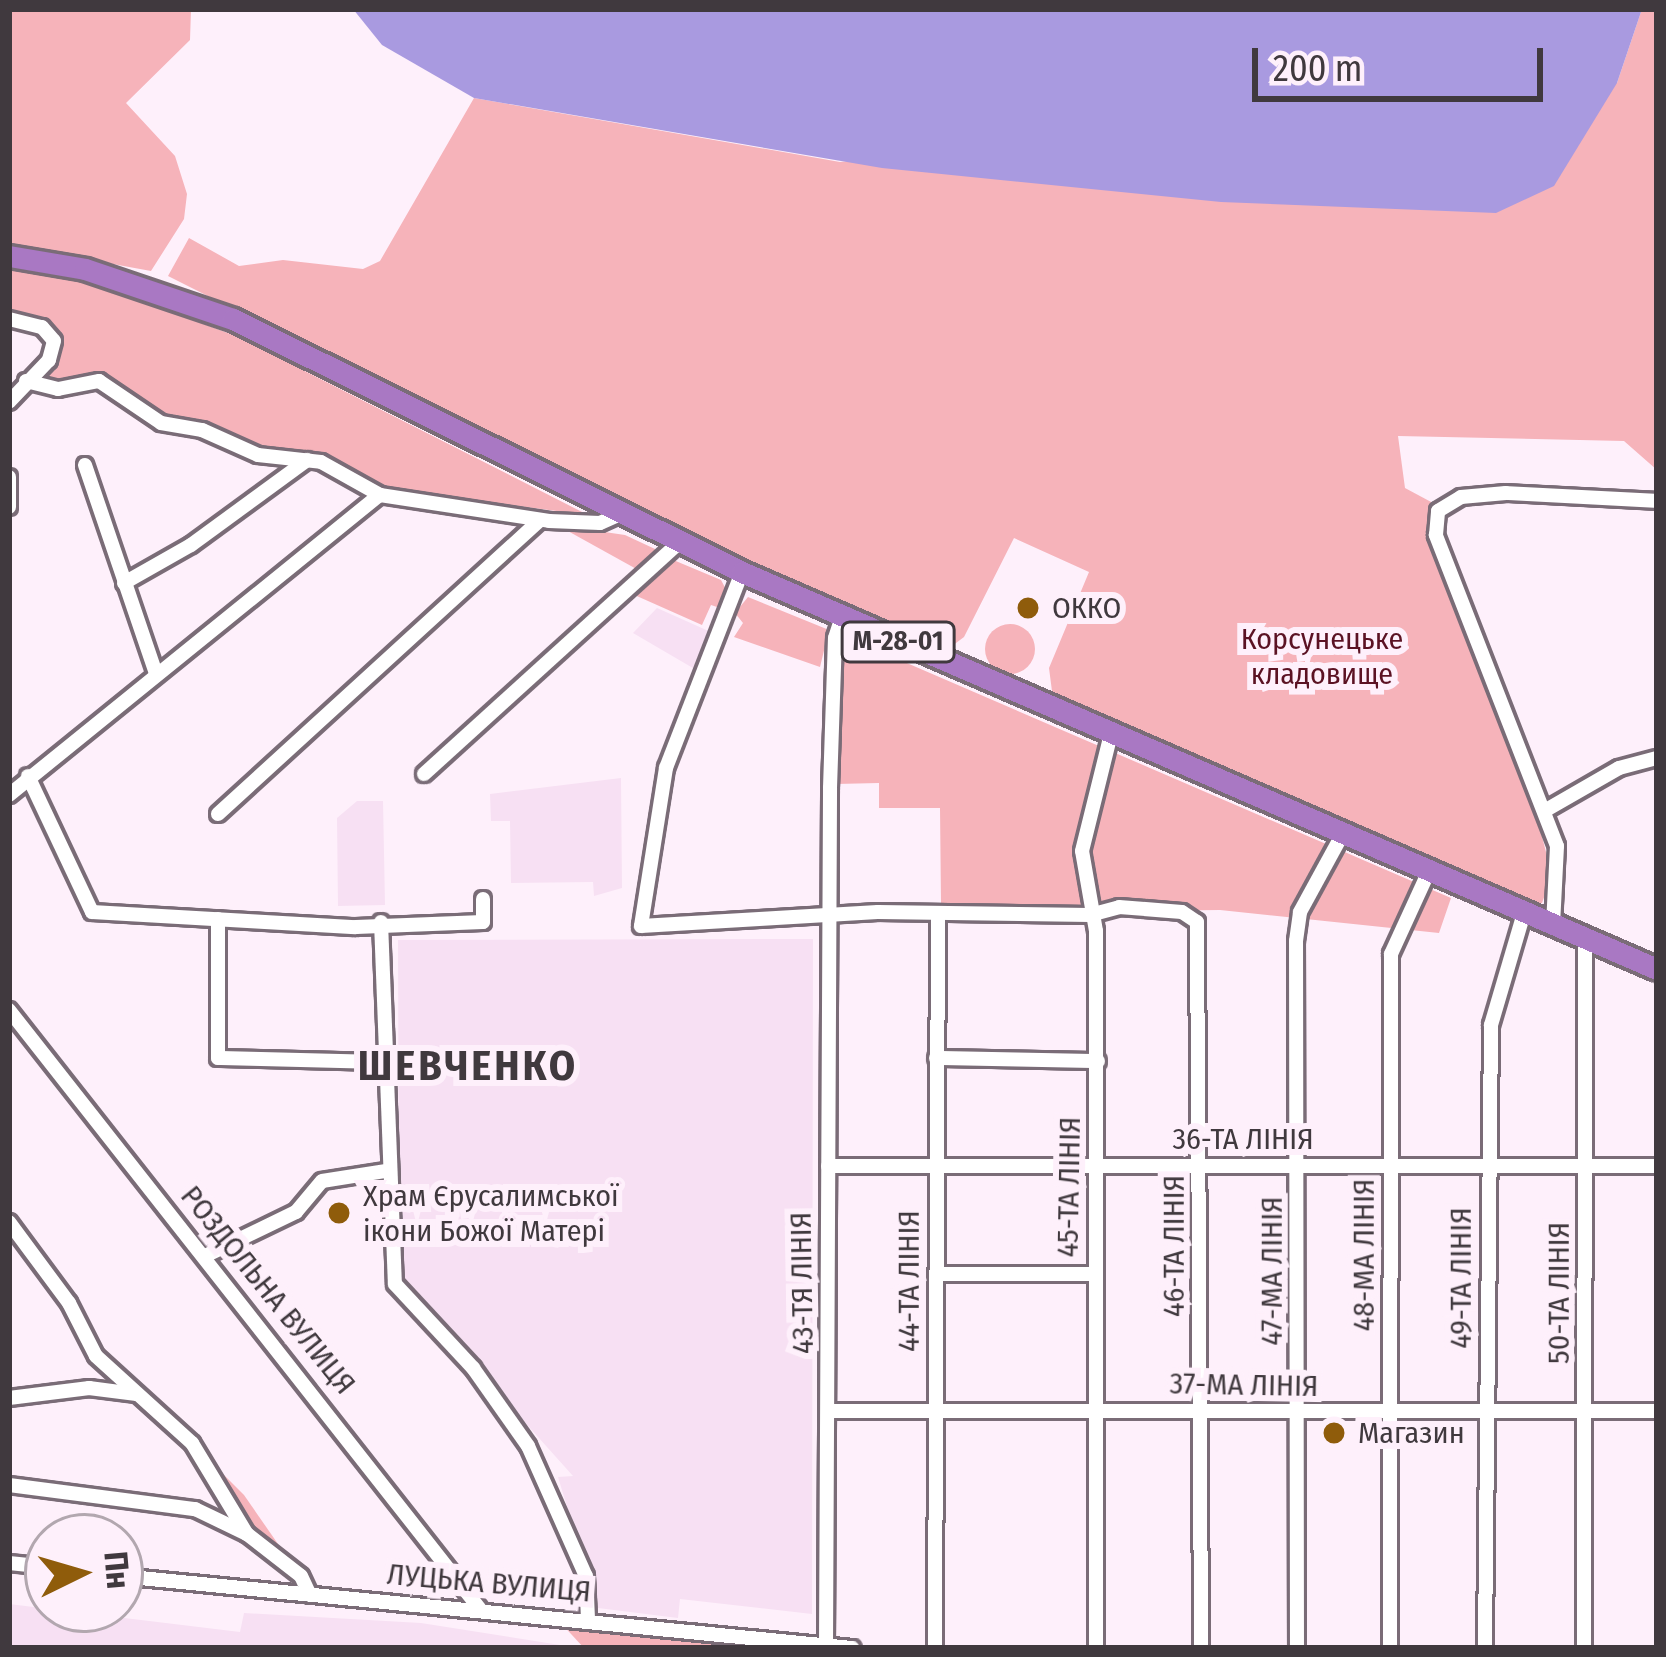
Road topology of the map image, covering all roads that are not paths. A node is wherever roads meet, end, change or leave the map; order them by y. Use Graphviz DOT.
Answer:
graph roads {
  1 [pos="9,256"];
  2 [pos="9,320"];
  3 [pos="26,381"];
  4 [pos="9,402"];
  5 [pos="307,460"];
  6 [pos="85,466"];
  7 [pos="9,477"];
  8 [pos="380,495"];
  9 [pos="1654,498"];
  10 [pos="9,507"];
  11 [pos="620,514"];
  12 [pos="540,520"];
  13 [pos="680,542"];
  14 [pos="742,572"];
  15 [pos="124,583"];
  16 [pos="842,617"];
  17 [pos="156,673"];
  18 [pos="1111,734"];
  19 [pos="1657,758"];
  20 [pos="424,774"];
  21 [pos="28,776"];
  22 [pos="9,795"];
  23 [pos="1546,810"];
  24 [pos="218,814"];
  25 [pos="1343,833"];
  26 [pos="1430,872"];
  27 [pos="483,898"];
  28 [pos="1524,913"];
  29 [pos="938,914"];
  30 [pos="1090,915"];
  31 [pos="218,920"];
  32 [pos="829,920"];
  33 [pos="382,922"];
  34 [pos="1552,925"];
  35 [pos="1585,938"];
  36 [pos="1657,969"];
  37 [pos="9,1010"];
  38 [pos="936,1058"];
  39 [pos="1097,1061"];
  40 [pos="383,1062"];
  41 [pos="1392,1165"];
  42 [pos="828,1166"];
  43 [pos="936,1166"];
  44 [pos="1097,1166"];
  45 [pos="1201,1166"];
  46 [pos="1489,1166"];
  47 [pos="1586,1166"];
  48 [pos="1657,1166"];
  49 [pos="1299,1167"];
  50 [pos="386,1171"];
  51 [pos="9,1222"];
  52 [pos="207,1255"];
  53 [pos="936,1274"];
  54 [pos="1095,1274"];
  55 [pos="136,1394"];
  56 [pos="9,1398"];
  57 [pos="1096,1410"];
  58 [pos="1201,1410"];
  59 [pos="1488,1410"];
  60 [pos="1586,1410"];
  61 [pos="831,1411"];
  62 [pos="936,1411"];
  63 [pos="1657,1411"];
  64 [pos="1298,1413"];
  65 [pos="1391,1413"];
  66 [pos="9,1485"];
  67 [pos="247,1534"];
  68 [pos="144,1578"];
  69 [pos="310,1595"];
  70 [pos="479,1607"];
  71 [pos="588,1618"];
  72 [pos="826,1645"];
  73 [pos="852,1648"];
  74 [pos="935,1648"];
  75 [pos="1096,1648"];
  76 [pos="1201,1648"];
  77 [pos="1297,1648"];
  78 [pos="1390,1648"];
  79 [pos="1486,1648"];
  80 [pos="1584,1648"];
  1 -- 11 [label="highway, М-28-01"];
  2 -- 3 [label="street"];
  3 -- 4 [label="street"];
  3 -- 5 [label="street"];
  5 -- 8 [label="street"];
  5 -- 15 [label="street"];
  6 -- 15 [label="street"];
  7 -- 10 [label="street"];
  8 -- 12 [label="street"];
  8 -- 17 [label="street"];
  9 -- 23 [label="street"];
  11 -- 12 [label="street"];
  11 -- 13 [label="highway, М-28-01"];
  12 -- 24 [label="street"];
  13 -- 14 [label="highway, М-28-01"];
  13 -- 20 [label="street"];
  14 -- 16 [label="highway, М-28-01"];
  14 -- 32 [label="street"];
  15 -- 17 [label="street"];
  16 -- 18 [label="highway, М-28-01"];
  16 -- 32 [label="street, 43-ТЯ ЛІНІЯ"];
  17 -- 21 [label="street"];
  18 -- 25 [label="highway, М-28-01"];
  18 -- 30 [label="street, 45-ТА ЛІНІЯ"];
  19 -- 23 [label="street"];
  21 -- 22 [label="street"];
  21 -- 31 [label="street"];
  23 -- 34 [label="street"];
  25 -- 26 [label="highway, М-28-01"];
  25 -- 49 [label="street, 47-МА ЛІНІЯ"];
  26 -- 28 [label="highway, М-28-01"];
  26 -- 41 [label="street, 48-МА ЛІНІЯ"];
  27 -- 33 [label="street"];
  28 -- 34 [label="highway, М-28-01"];
  28 -- 46 [label="street, 49-ТА ЛІНІЯ"];
  29 -- 30 [label="street"];
  29 -- 32 [label="street"];
  29 -- 38 [label="street, 44-ТА ЛІНІЯ"];
  30 -- 39 [label="street, 45-ТА ЛІНІЯ"];
  30 -- 45 [label="street, 46-ТА ЛІНІЯ"];
  31 -- 33 [label="street"];
  31 -- 40 [label="street"];
  32 -- 42 [label="street, 43-ТЯ ЛІНІЯ"];
  33 -- 40 [label="street"];
  34 -- 35 [label="highway, М-28-01"];
  35 -- 36 [label="highway, М-28-01"];
  35 -- 47 [label="street, 50-ТА ЛІНІЯ"];
  37 -- 52 [label="street, РОЗДОЛЬНА ВУЛИЦЯ"];
  38 -- 39 [label="street"];
  38 -- 43 [label="street, 44-ТА ЛІНІЯ"];
  39 -- 44 [label="street, 45-ТА ЛІНІЯ"];
  40 -- 50 [label="street"];
  41 -- 46 [label="street, 36-ТА ЛІНІЯ"];
  41 -- 49 [label="street, 36-ТА ЛІНІЯ"];
  41 -- 65 [label="street, 48-МА ЛІНІЯ"];
  42 -- 43 [label="street, 36-ТА ЛІНІЯ"];
  42 -- 61 [label="street, 43-ТЯ ЛІНІЯ"];
  43 -- 44 [label="street, 36-ТА ЛІНІЯ"];
  43 -- 53 [label="street, 44-ТА ЛІНІЯ"];
  44 -- 45 [label="street, 36-ТА ЛІНІЯ"];
  44 -- 54 [label="street, 45-ТА ЛІНІЯ"];
  45 -- 49 [label="street, 36-ТА ЛІНІЯ"];
  45 -- 58 [label="street, 46-ТА ЛІНІЯ"];
  46 -- 47 [label="street, 36-ТА ЛІНІЯ"];
  46 -- 59 [label="street, 49-ТА ЛІНІЯ"];
  47 -- 48 [label="street, 36-ТА ЛІНІЯ"];
  47 -- 60 [label="street, 50-ТА ЛІНІЯ"];
  49 -- 64 [label="street, 47-МА ЛІНІЯ"];
  50 -- 52 [label="street"];
  50 -- 71 [label="street"];
  51 -- 55 [label="street"];
  52 -- 70 [label="street, РОЗДОЛЬНА ВУЛИЦЯ"];
  53 -- 54 [label="street"];
  53 -- 62 [label="street, 44-ТА ЛІНІЯ"];
  54 -- 57 [label="street, 45-ТА ЛІНІЯ"];
  55 -- 56 [label="street"];
  55 -- 67 [label="street"];
  57 -- 58 [label="street, 37-МА ЛІНІЯ"];
  57 -- 62 [label="street, 37-МА ЛІНІЯ"];
  57 -- 75 [label="street, 45-ТА ЛІНІЯ"];
  58 -- 64 [label="street, 37-МА ЛІНІЯ"];
  58 -- 76 [label="street, 46-ТА ЛІНІЯ"];
  59 -- 60 [label="street, 37-МА ЛІНІЯ"];
  59 -- 65 [label="street, 37-МА ЛІНІЯ"];
  59 -- 79 [label="street, 49-ТА ЛІНІЯ"];
  60 -- 63 [label="street, 37-МА ЛІНІЯ"];
  60 -- 80 [label="street, 50-ТА ЛІНІЯ"];
  61 -- 62 [label="street, 37-МА ЛІНІЯ"];
  61 -- 72 [label="street, 43-ТЯ ЛІНІЯ"];
  62 -- 74 [label="street, 44-ТА ЛІНІЯ"];
  64 -- 65 [label="street, 37-МА ЛІНІЯ"];
  64 -- 77 [label="street, 47-МА ЛІНІЯ"];
  65 -- 78 [label="street, 48-МА ЛІНІЯ"];
  66 -- 67 [label="street"];
  67 -- 69 [label="street"];
  68 -- 69 [label="street, ЛУЦЬКА ВУЛИЦЯ"];
  69 -- 70 [label="street, ЛУЦЬКА ВУЛИЦЯ"];
  70 -- 71 [label="street, ЛУЦЬКА ВУЛИЦЯ"];
  71 -- 72 [label="street, ЛУЦЬКА ВУЛИЦЯ"];
  72 -- 73 [label="street, ЛУЦЬКА ВУЛИЦЯ"];
}
